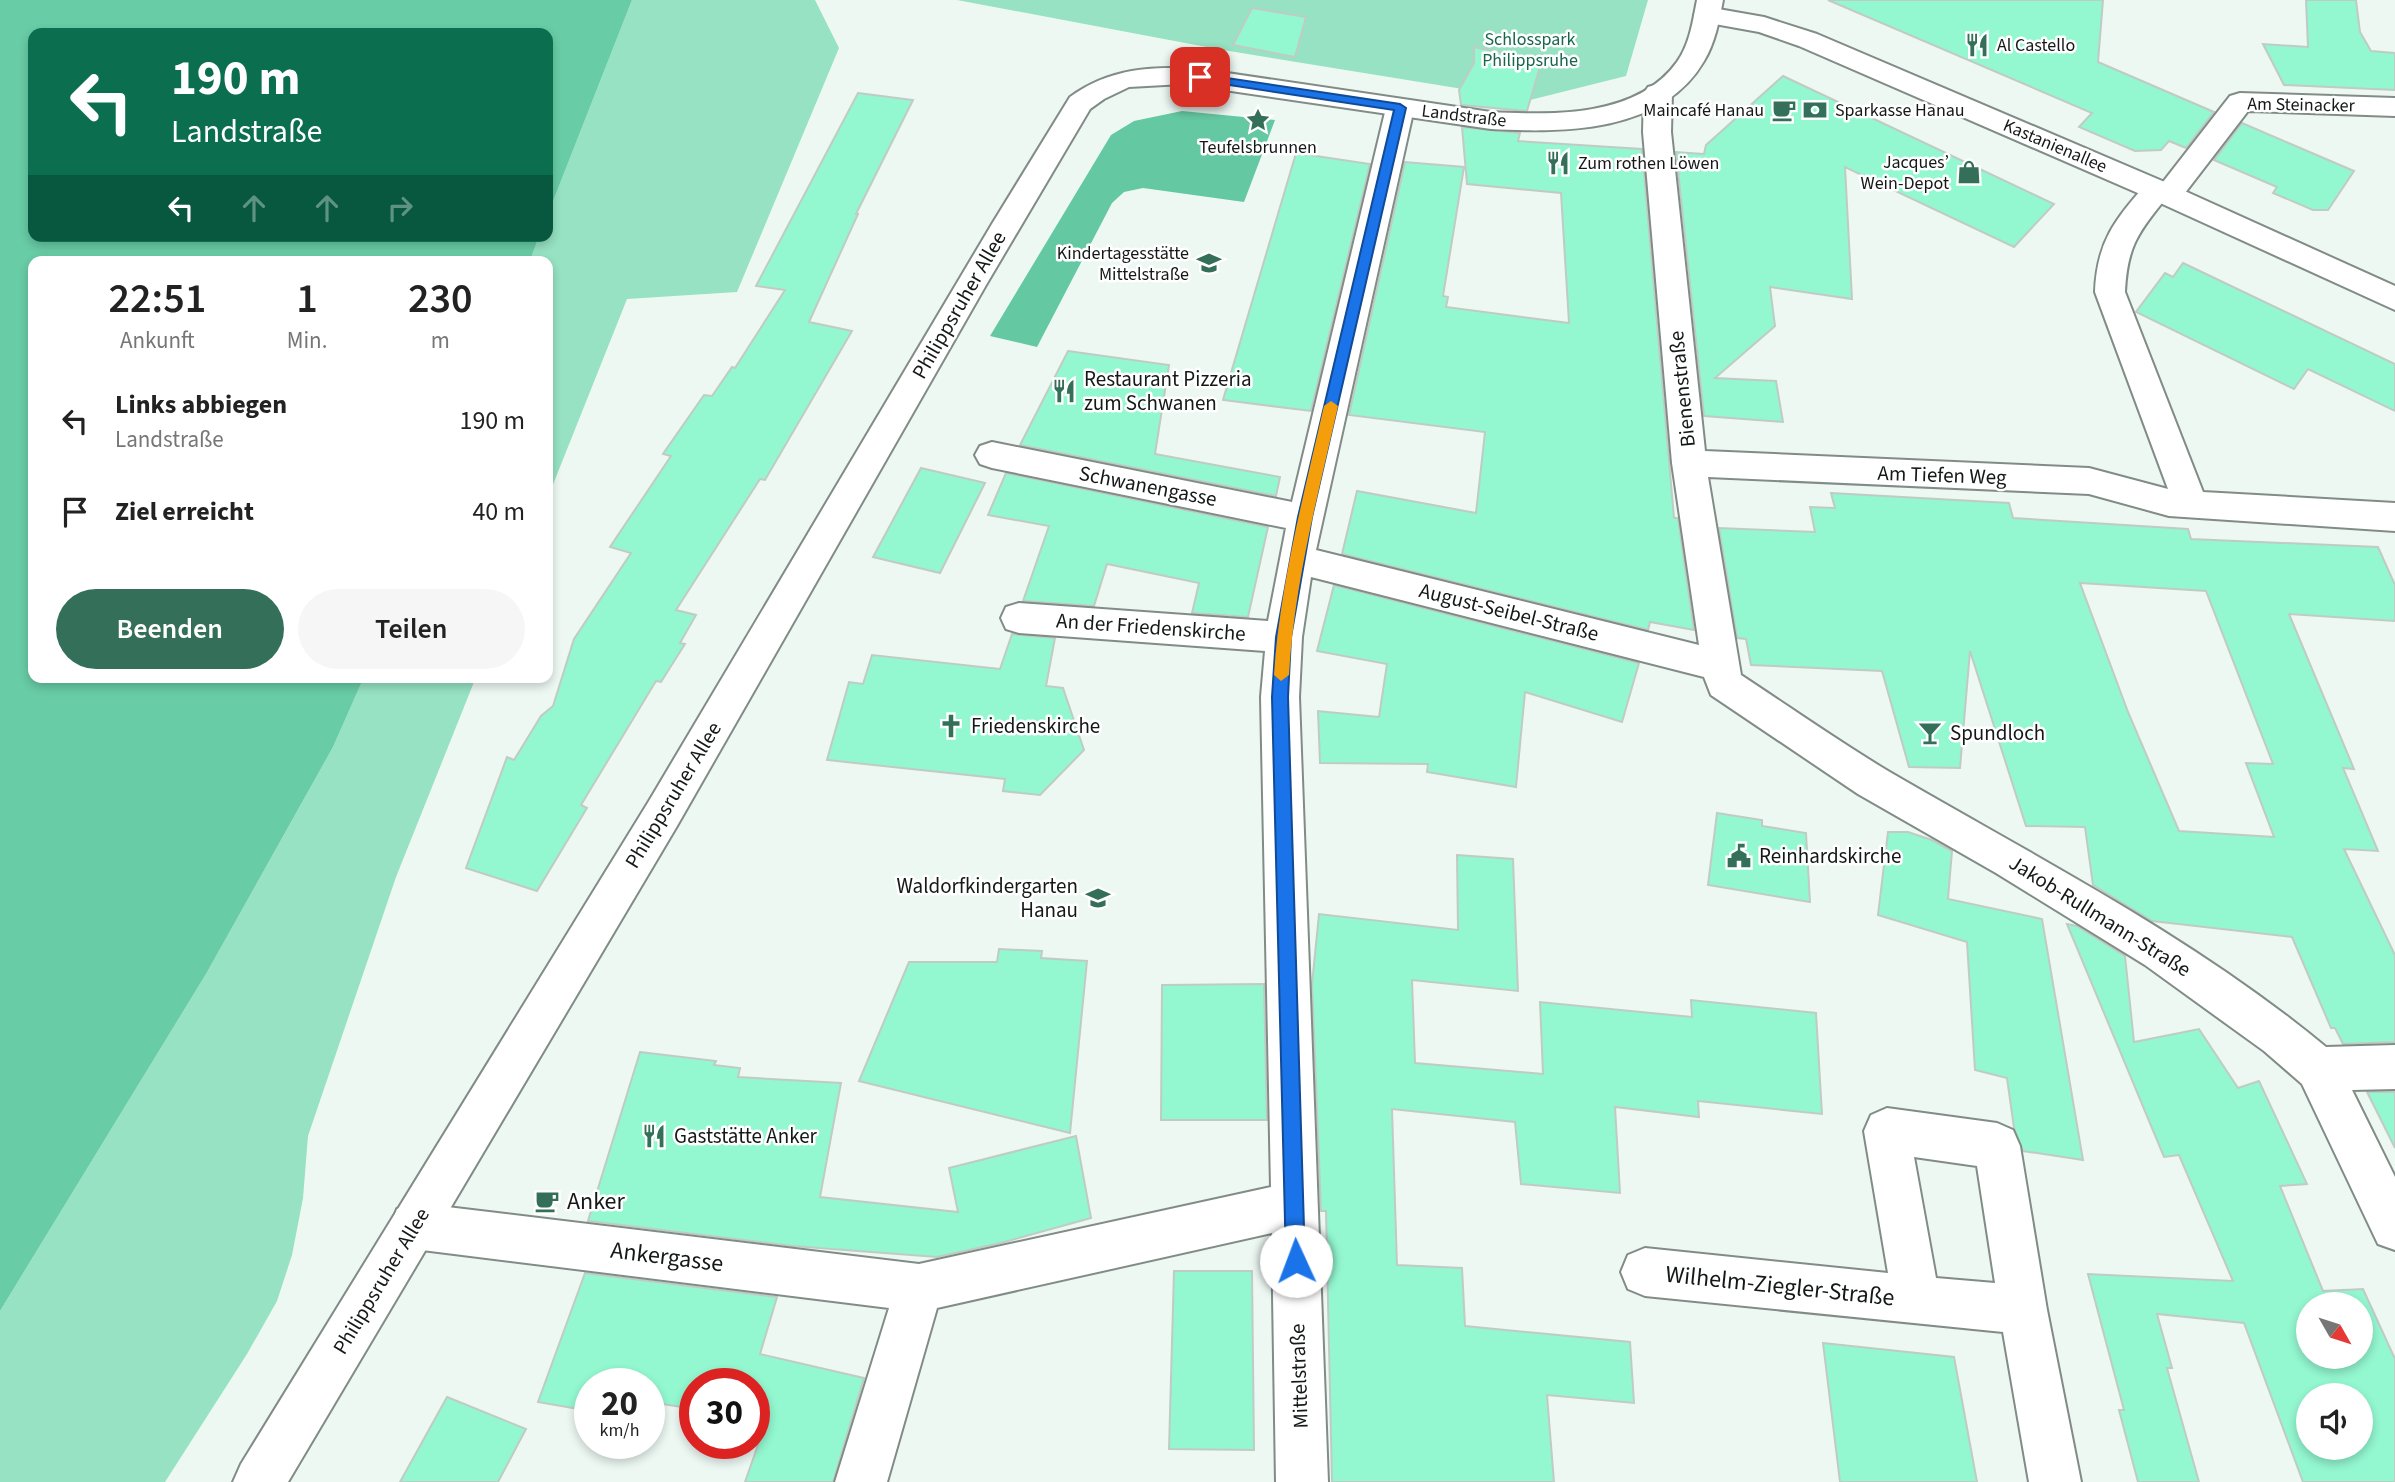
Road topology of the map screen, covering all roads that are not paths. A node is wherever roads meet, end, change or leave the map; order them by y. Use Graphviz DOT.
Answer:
graph roads {
  1 [pos="1708,8"];
  2 [pos="1658,93"];
  3 [pos="1080,103"];
  4 [pos="2395,107"];
  5 [pos="1400,108"];
  6 [pos="2163,192"];
  7 [pos="2395,299"];
  8 [pos="992,455"];
  9 [pos="1689,463"];
  10 [pos="2191,505"];
  11 [pos="1305,517"];
  12 [pos="2395,517"];
  13 [pos="1296,559"];
  14 [pos="1019,618"];
  15 [pos="1284,637"];
  16 [pos="1723,675"];
  17 [pos="2395,1067"];
  18 [pos="2318,1069"];
  19 [pos="1294,1205"];
  20 [pos="414,1226"];
  21 [pos="2395,1227"];
  22 [pos="1645,1272"];
  23 [pos="919,1288"];
  24 [pos="1916,1300"];
  25 [pos="2023,1310"];
  26 [pos="259,1482"];
  27 [pos="861,1482"];
  28 [pos="1302,1482"];
  29 [pos="2055,1482"];
  1 -- 2 [label="street, Landstraße"];
  1 -- 6 [label="street, Kastanienallee"];
  2 -- 5 [label="street, Landstraße"];
  2 -- 9 [label="street, Bienenstraße"];
  3 -- 5 [label="street, Landstraße"];
  3 -- 20 [label="street, Philippsruher Allee"];
  4 -- 6 [label="street, Am Steinacker"];
  5 -- 11 [label="street, Mittelstraße"];
  6 -- 7 [label="street, Kastanienallee"];
  6 -- 10 [label="street"];
  8 -- 11 [label="street, Schwanengasse"];
  9 -- 10 [label="street, Am Tiefen Weg"];
  9 -- 16 [label="street, Bienenstraße"];
  10 -- 12 [label="street, Am Tiefen Weg"];
  11 -- 13 [label="street, Mittelstraße"];
  13 -- 15 [label="street, Mittelstraße"];
  13 -- 16 [label="street, August-Seibel-Straße"];
  14 -- 15 [label="street, An der Friedenskirche"];
  15 -- 19 [label="street, Mittelstraße"];
  16 -- 18 [label="street, Jakob-Rullmann-Straße"];
  17 -- 18 [label="street"];
  18 -- 21 [label="street, Jakob-Rullmann-Straße"];
  19 -- 23 [label="street, Ankergasse"];
  19 -- 28 [label="street, Mittelstraße"];
  20 -- 23 [label="street, Ankergasse"];
  20 -- 26 [label="street, Philippsruher Allee"];
  22 -- 24 [label="street, Wilhelm-Ziegler-Straße"];
  23 -- 27 [label="street"];
  24 -- 25 [label="street, Wilhelm-Ziegler-Straße"];
  24 -- 25 [label="street, Wilhelm-Ziegler-Straße"];
  25 -- 29 [label="street, Wilhelm-Ziegler-Straße"];
}
